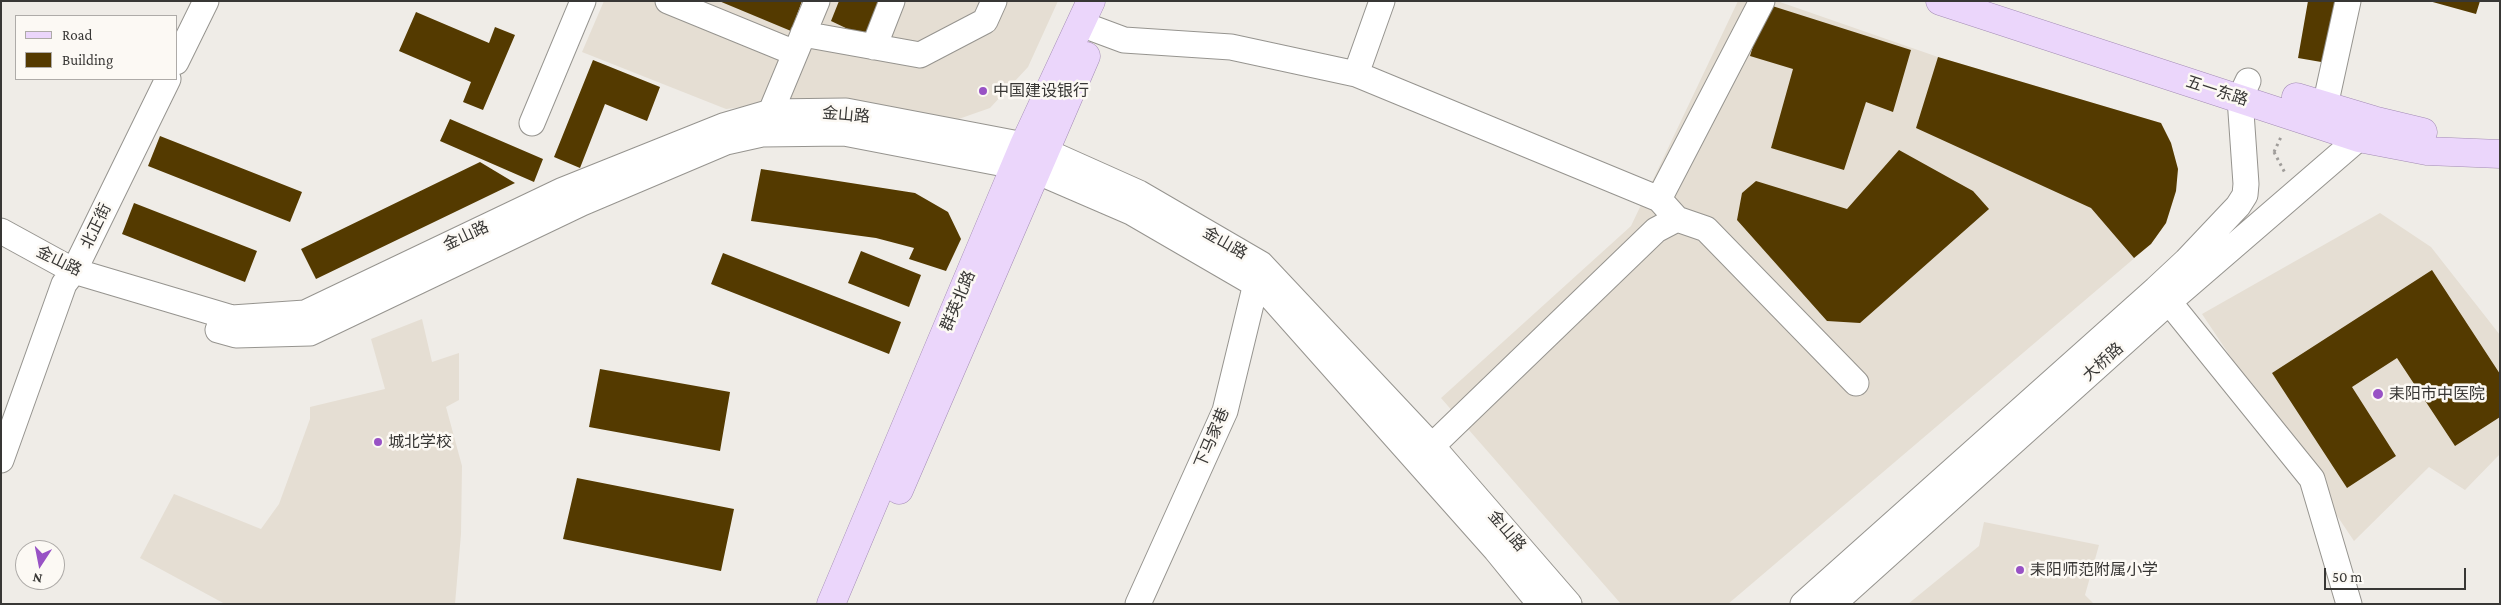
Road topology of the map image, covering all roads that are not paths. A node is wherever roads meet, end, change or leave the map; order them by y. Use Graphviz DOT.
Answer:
graph roads {
  1 [pos="206,1"];
  2 [pos="583,1"];
  3 [pos="668,1"];
  4 [pos="817,1"];
  5 [pos="892,1"];
  6 [pos="994,1"];
  7 [pos="1110,1"];
  8 [pos="1382,1"];
  9 [pos="1762,1"];
  10 [pos="1940,1"];
  11 [pos="1993,1"];
  12 [pos="2348,1"];
  13 [pos="1090,19"];
  14 [pos="799,44"];
  15 [pos="874,47"];
  16 [pos="178,58"];
  17 [pos="1356,74"];
  18 [pos="168,80"];
  19 [pos="2244,89"];
  20 [pos="2325,106"];
  21 [pos="532,123"];
  22 [pos="767,123"];
  23 [pos="2366,129"];
  24 [pos="2500,135"];
  25 [pos="2500,154"];
  26 [pos="1030,158"];
  27 [pos="1659,199"];
  28 [pos="1677,219"];
  29 [pos="1,231"];
  30 [pos="1,249"];
  31 [pos="1258,274"];
  32 [pos="69,278"];
  33 [pos="2162,295"];
  34 [pos="1856,384"];
  35 [pos="1432,446"];
  36 [pos="1,460"];
  37 [pos="831,604"];
  38 [pos="850,604"];
  39 [pos="1138,604"];
  40 [pos="1540,604"];
  41 [pos="1569,604"];
  42 [pos="1803,604"];
  43 [pos="1833,604"];
  44 [pos="2349,604"];
  1 -- 16 [label="street"];
  2 -- 21 [label="street"];
  3 -- 14 [label="street"];
  4 -- 14 [label="street"];
  5 -- 15 [label="street"];
  6 -- 15 [label="street"];
  7 -- 13 [label="main road, 群英北路"];
  8 -- 17 [label="street"];
  9 -- 27 [label="street"];
  10 -- 19 [label="main road, 五一东路"];
  11 -- 19 [label="main road, 五一东路"];
  12 -- 20 [label="street"];
  13 -- 17 [label="street"];
  13 -- 26 [label="main road, 群英北路"];
  14 -- 15 [label="street"];
  14 -- 22 [label="street"];
  17 -- 27 [label="street"];
  18 -- 32 [label="street, 北正街"];
  19 -- 20 [label="main road, 五一东路"];
  19 -- 23 [label="main road, 五一东路"];
  19 -- 33 [label="street, 大桥路"];
  20 -- 23 [label="main road, 五一东路"];
  22 -- 26 [label="street, 金山路"];
  22 -- 32 [label="street, 金山路"];
  23 -- 24 [label="main road, 五一东路"];
  23 -- 25 [label="main road, 五一东路"];
  23 -- 33 [label="street, 大桥路"];
  26 -- 31 [label="street, 金山路"];
  26 -- 37 [label="main road, 群英北路"];
  26 -- 38 [label="main road, 群英北路"];
  27 -- 28 [label="street"];
  28 -- 34 [label="street"];
  28 -- 35 [label="street"];
  29 -- 32 [label="street, 金山路"];
  30 -- 32 [label="street, 金山路"];
  31 -- 35 [label="street, 金山路"];
  31 -- 39 [label="street, 下马家巷"];
  31 -- 40 [label="street, 金山路"];
  32 -- 36 [label="street, 北正街"];
  33 -- 42 [label="street, 大桥路"];
  33 -- 43 [label="street, 大桥路"];
  33 -- 44 [label="street"];
  35 -- 41 [label="street, 金山路"];
}
